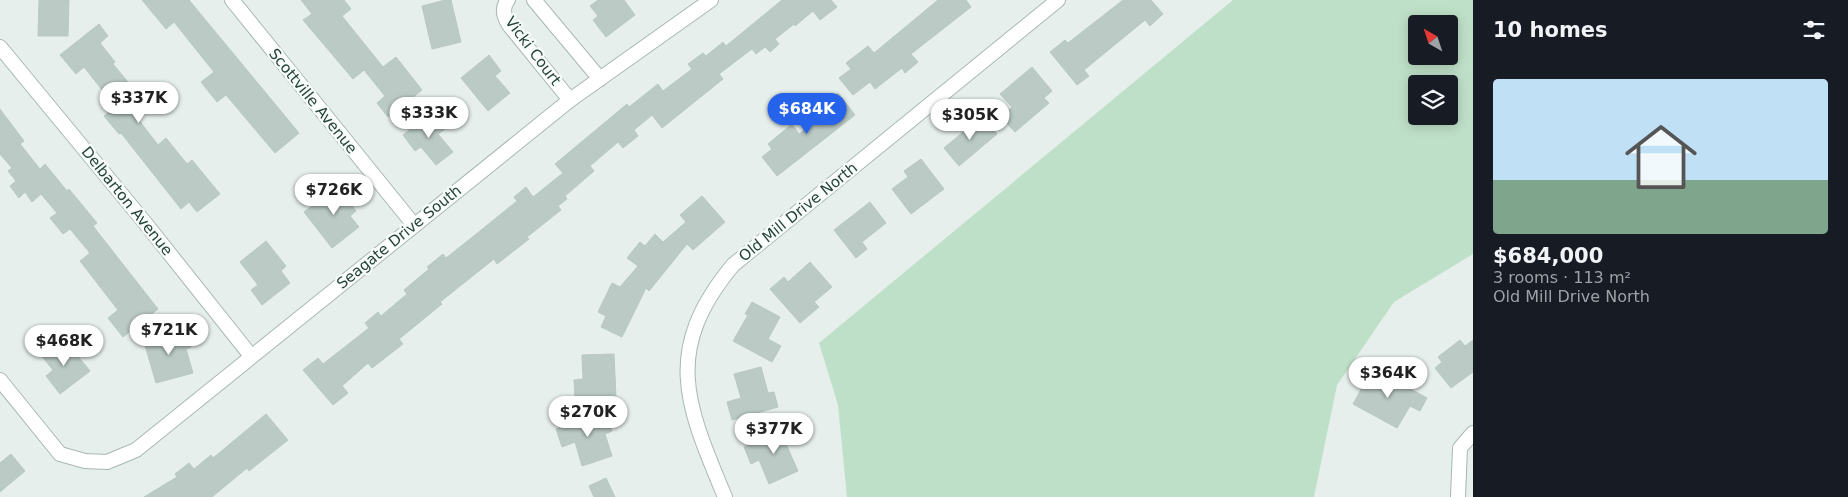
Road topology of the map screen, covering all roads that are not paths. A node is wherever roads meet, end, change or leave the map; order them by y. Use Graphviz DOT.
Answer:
graph roads {
  1 [pos="232,0"];
  2 [pos="508,0"];
  3 [pos="534,0"];
  4 [pos="710,0"];
  5 [pos="1058,0"];
  6 [pos="0,47"];
  7 [pos="600,79"];
  8 [pos="570,100"];
  9 [pos="414,225"];
  10 [pos="251,356"];
  11 [pos="0,380"];
  12 [pos="1473,433"];
  13 [pos="725,497"];
  14 [pos="1458,497"];
  1 -- 9 [label="street, Scottville Avenue"];
  2 -- 8 [label="street, Vicki Court"];
  3 -- 7 [label="street"];
  4 -- 7 [label="street, Seagate Drive South"];
  5 -- 13 [label="street, Old Mill Drive North"];
  6 -- 10 [label="street, Delbarton Avenue"];
  7 -- 8 [label="street, Seagate Drive South"];
  8 -- 9 [label="street, Seagate Drive South"];
  9 -- 10 [label="street, Seagate Drive South"];
  10 -- 11 [label="street, Seagate Drive South"];
  12 -- 14 [label="street"];
}
